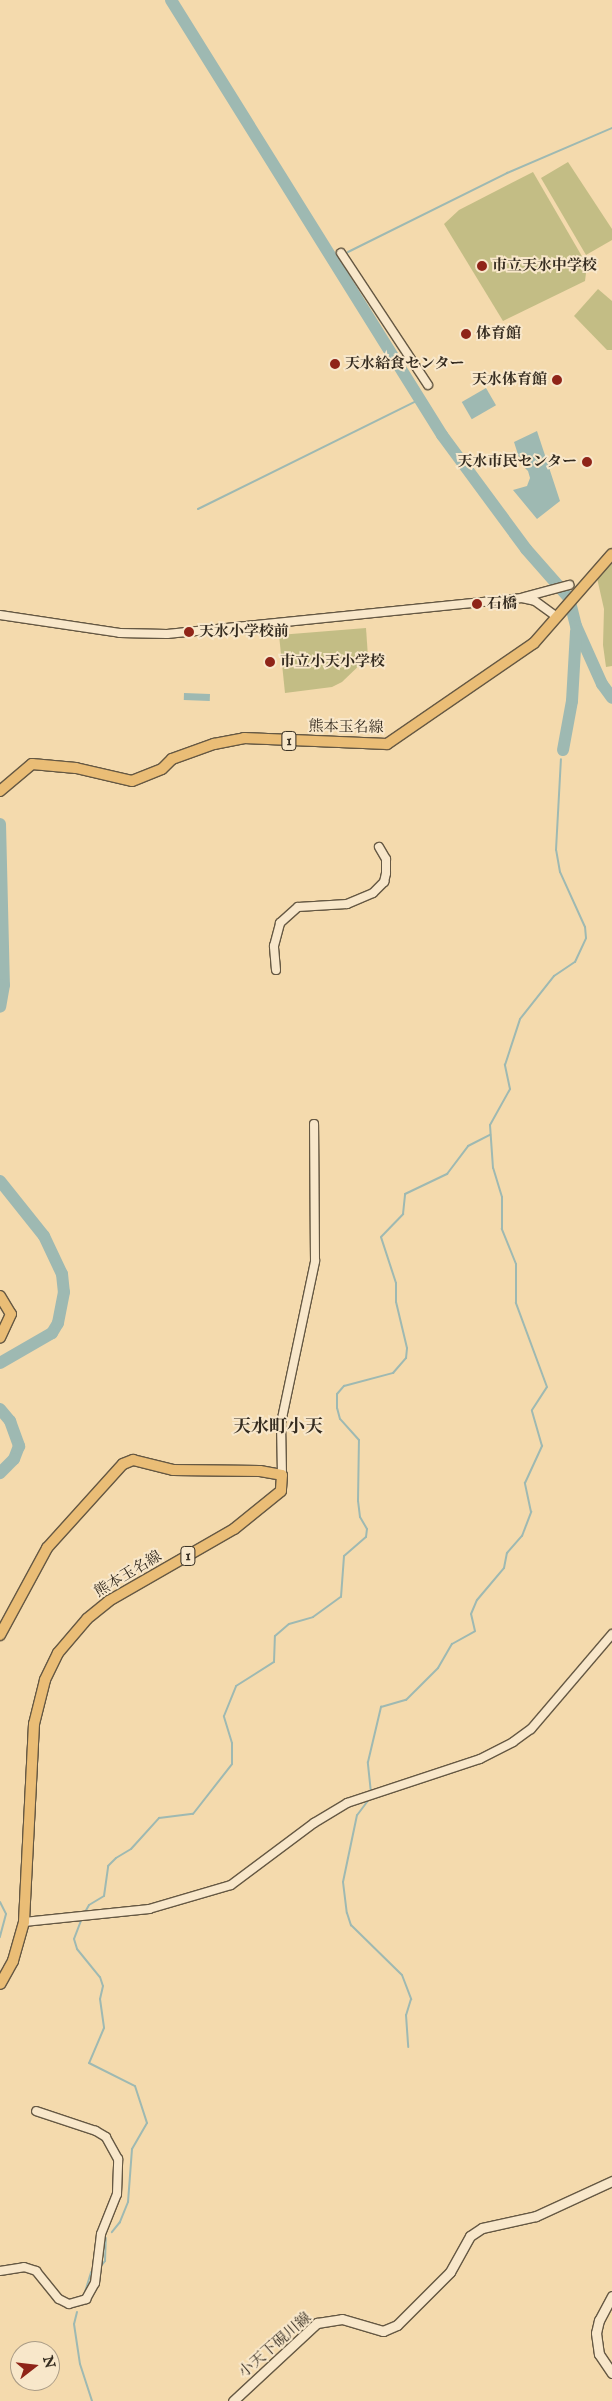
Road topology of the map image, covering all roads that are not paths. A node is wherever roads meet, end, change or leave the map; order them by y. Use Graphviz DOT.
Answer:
graph roads {
  1 [pos="341,253"];
  2 [pos="428,385"];
  3 [pos="612,554"];
  4 [pos="567,586"];
  5 [pos="522,598"];
  6 [pos="0,615"];
  7 [pos="557,617"];
  8 [pos="0,791"];
  9 [pos="379,847"];
  10 [pos="276,970"];
  11 [pos="314,1124"];
  12 [pos="0,1296"];
  13 [pos="0,1338"];
  14 [pos="282,1475"];
  15 [pos="612,1634"];
  16 [pos="0,1635"];
  17 [pos="24,1922"];
  18 [pos="0,1984"];
  19 [pos="36,2112"];
  20 [pos="612,2181"];
  21 [pos="0,2271"];
  22 [pos="612,2296"];
  23 [pos="612,2373"];
  24 [pos="233,2401"];
  1 -- 2 [label="street"];
  3 -- 7 [label="main road, 熊本玉名線 / 1"];
  4 -- 5 [label="street"];
  5 -- 6 [label="street"];
  5 -- 7 [label="street"];
  7 -- 8 [label="main road, 熊本玉名線 / 1"];
  9 -- 10 [label="street"];
  11 -- 14 [label="street"];
  12 -- 13 [label="main road"];
  14 -- 16 [label="main road"];
  14 -- 17 [label="main road, 熊本玉名線 / 1"];
  15 -- 17 [label="street"];
  17 -- 18 [label="main road, 熊本玉名線 / 1"];
  19 -- 21 [label="street"];
  20 -- 24 [label="main road, 小天下硯川線"];
  22 -- 23 [label="main road"];
}
